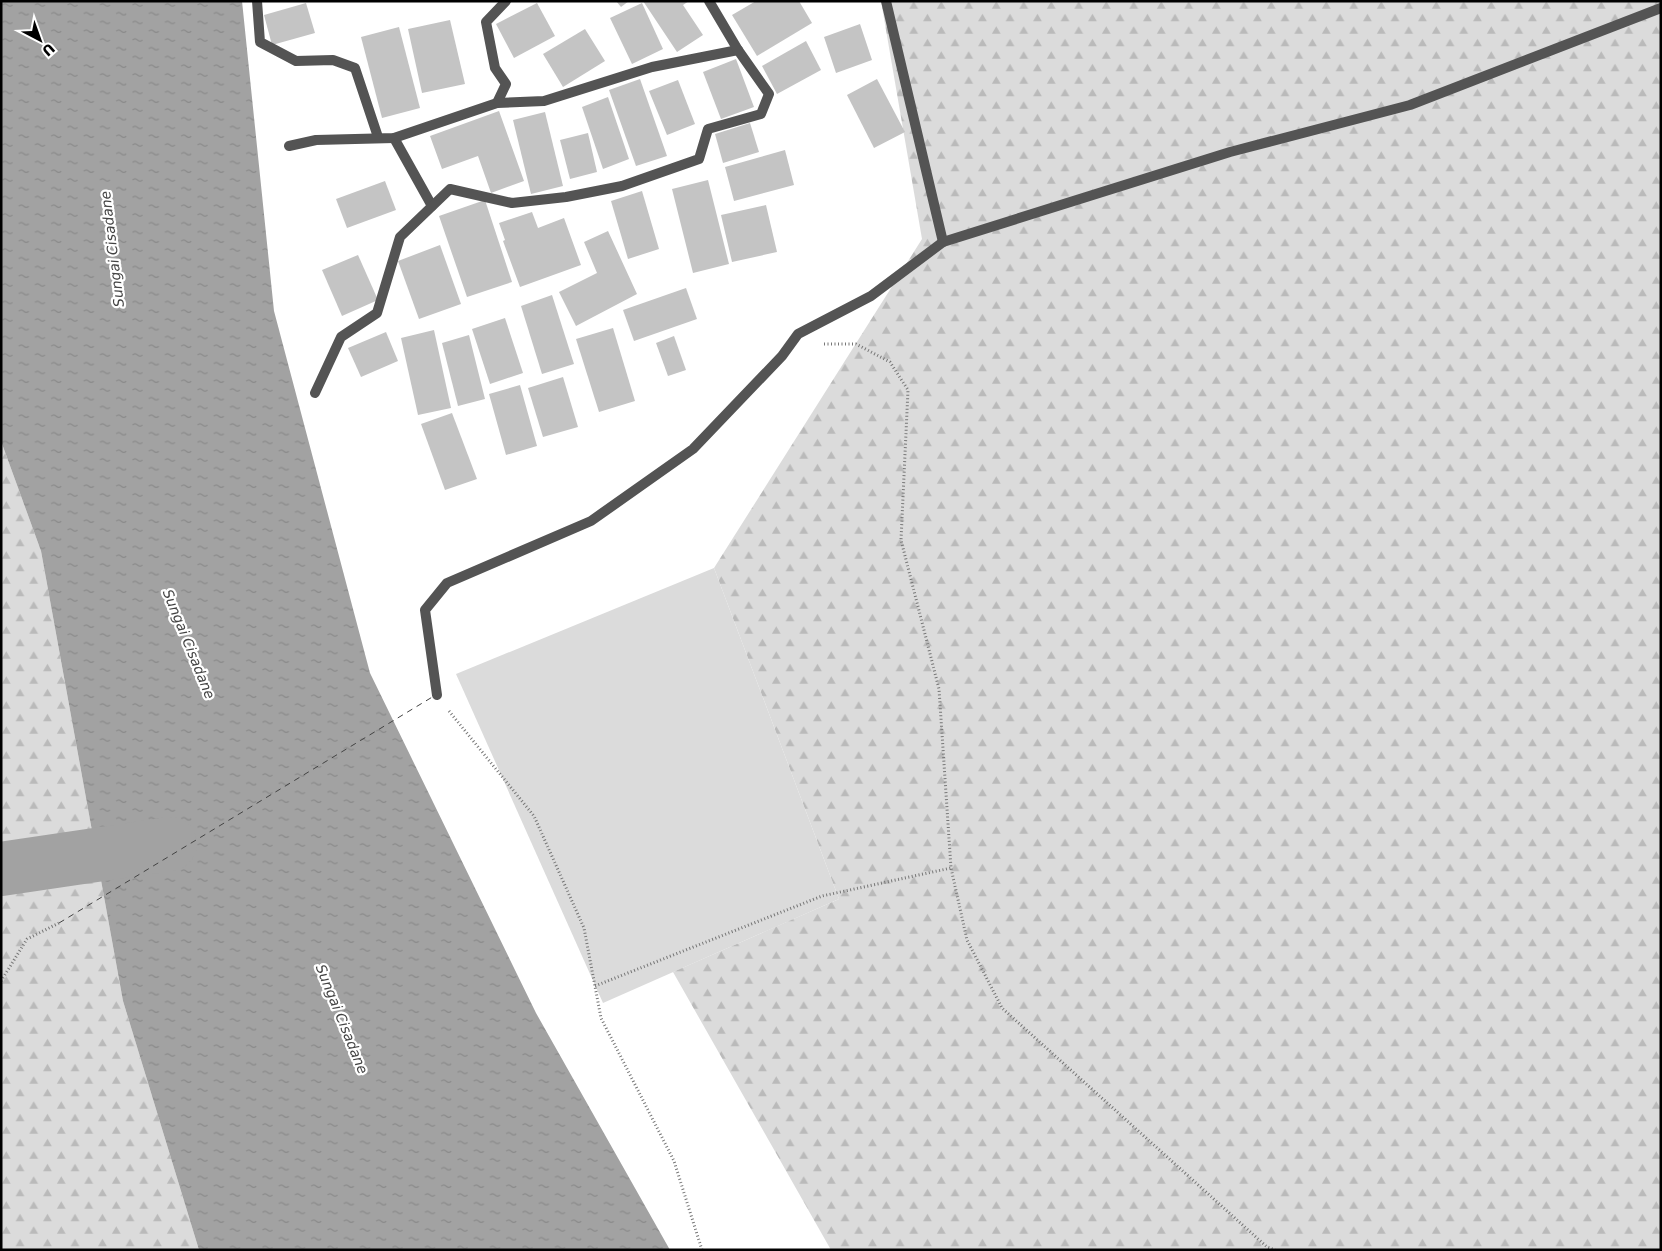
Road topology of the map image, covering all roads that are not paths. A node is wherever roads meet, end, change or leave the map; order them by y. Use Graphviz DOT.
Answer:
graph roads {
  1 [pos="257,1"];
  2 [pos="506,1"];
  3 [pos="710,1"];
  4 [pos="886,1"];
  5 [pos="1661,8"];
  6 [pos="738,50"];
  7 [pos="497,103"];
  8 [pos="378,137"];
  9 [pos="394,138"];
  10 [pos="290,146"];
  11 [pos="432,206"];
  12 [pos="943,242"];
  13 [pos="315,393"];
  14 [pos="437,695"];
  1 -- 8 [label="street"];
  2 -- 7 [label="street"];
  3 -- 6 [label="street"];
  4 -- 12 [label="street"];
  5 -- 12 [label="street"];
  6 -- 7 [label="street"];
  6 -- 11 [label="street"];
  7 -- 9 [label="street"];
  8 -- 9 [label="street"];
  8 -- 10 [label="street"];
  9 -- 11 [label="street"];
  11 -- 13 [label="street"];
  12 -- 14 [label="street"];
}
